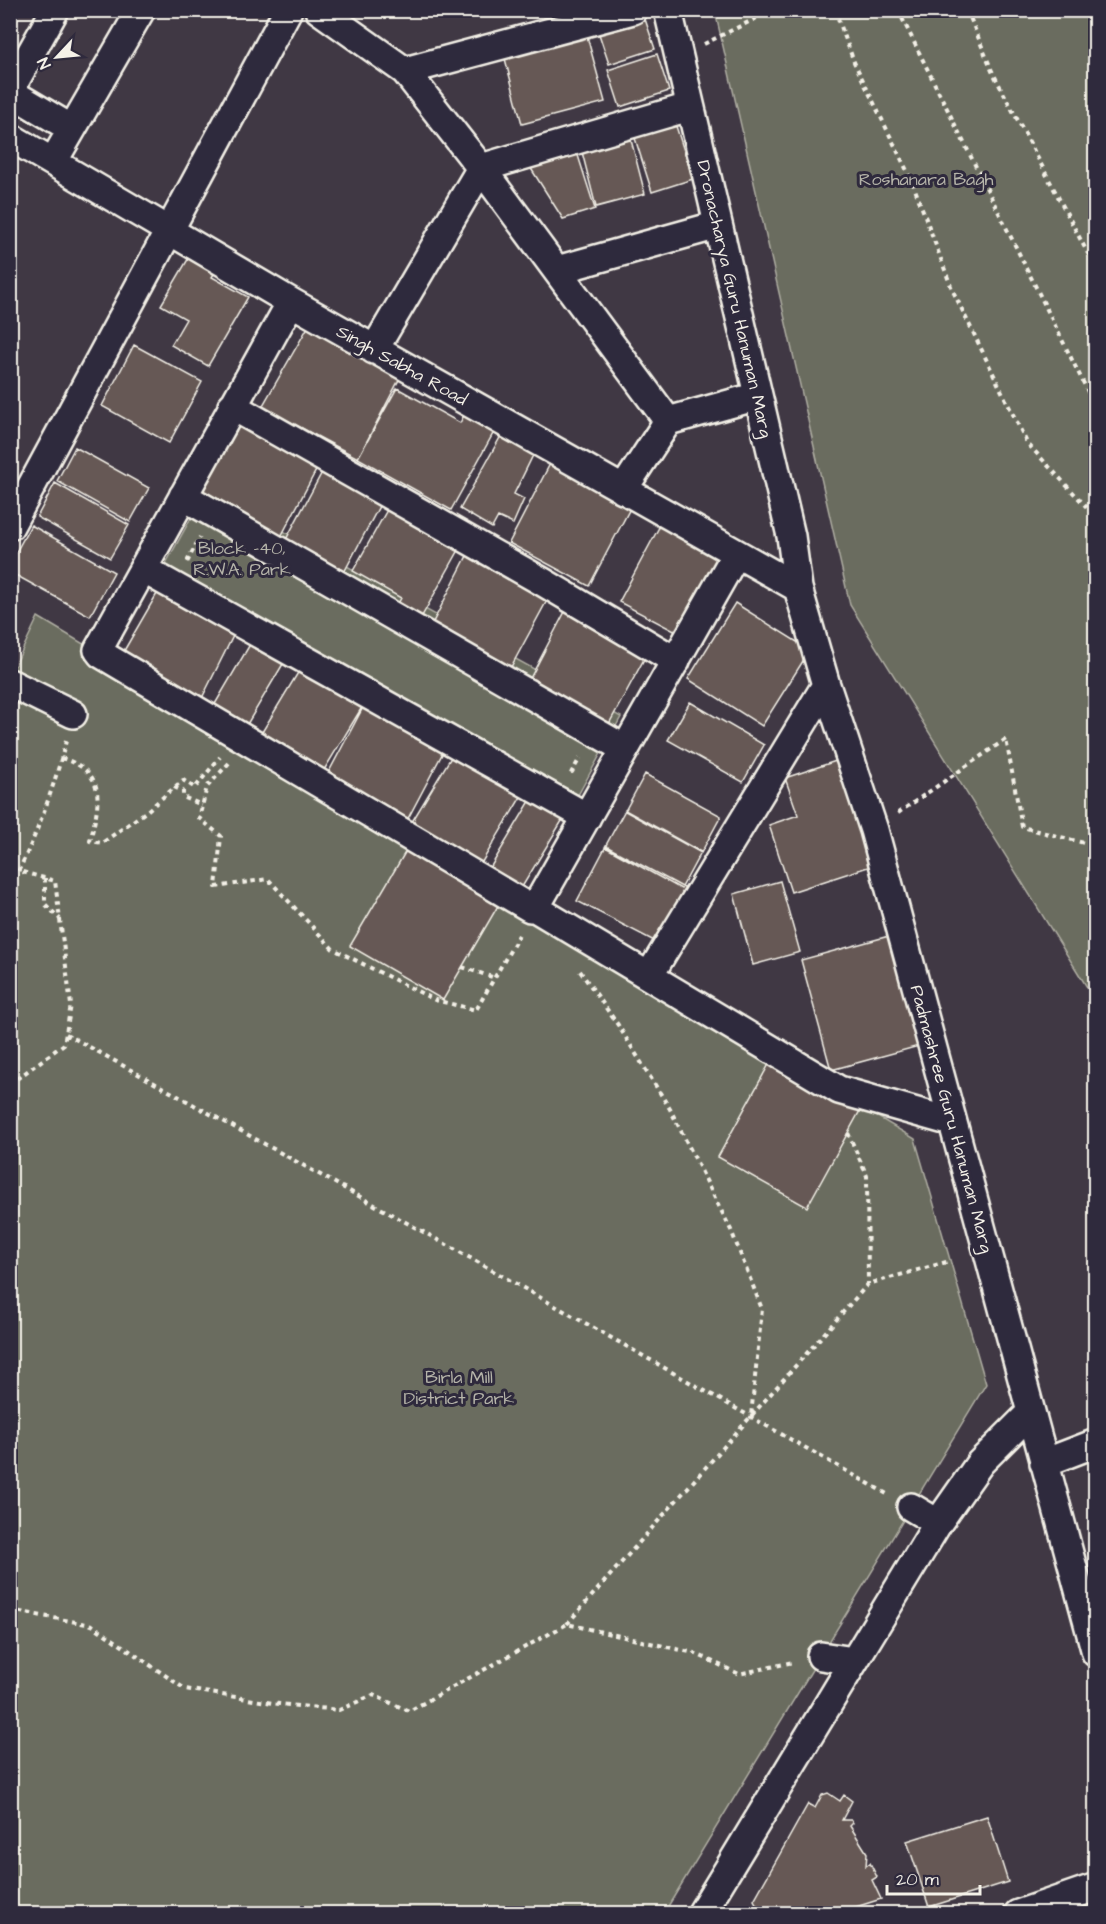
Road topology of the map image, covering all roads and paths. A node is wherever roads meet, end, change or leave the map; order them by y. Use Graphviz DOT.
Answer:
graph roads {
  1 [pos="55,10"];
  2 [pos="141,10"];
  3 [pos="288,10"];
  4 [pos="319,10"];
  5 [pos="633,10"];
  6 [pos="668,10"];
  7 [pos="773,10"];
  8 [pos="835,10"];
  9 [pos="898,10"];
  10 [pos="967,10"];
  11 [pos="679,55"];
  12 [pos="405,71"];
  13 [pos="10,91"];
  14 [pos="691,108"];
  15 [pos="72,129"];
  16 [pos="10,137"];
  17 [pos="53,162"];
  18 [pos="481,168"];
  19 [pos="718,225"];
  20 [pos="171,230"];
  21 [pos="1095,269"];
  22 [pos="557,270"];
  23 [pos="291,302"];
  24 [pos="374,350"];
  25 [pos="758,396"];
  26 [pos="232,406"];
  27 [pos="1095,408"];
  28 [pos="668,421"];
  29 [pos="623,490"];
  30 [pos="183,496"];
  31 [pos="212,512"];
  32 [pos="1095,518"];
  33 [pos="10,526"];
  34 [pos="736,554"];
  35 [pos="198,566"];
  36 [pos="143,569"];
  37 [pos="798,588"];
  38 [pos="676,661"];
  39 [pos="10,683"];
  40 [pos="826,685"];
  41 [pos="73,714"];
  42 [pos="595,733"];
  43 [pos="625,749"];
  44 [pos="62,758"];
  45 [pos="561,766"];
  46 [pos="174,787"];
  47 [pos="202,805"];
  48 [pos="587,817"];
  49 [pos="874,830"];
  50 [pos="1095,846"];
  51 [pos="19,872"];
  52 [pos="45,878"];
  53 [pos="10,887"];
  54 [pos="535,908"];
  55 [pos="61,920"];
  56 [pos="577,966"];
  57 [pos="462,967"];
  58 [pos="649,976"];
  59 [pos="495,978"];
  60 [pos="66,1034"];
  61 [pos="10,1084"];
  62 [pos="952,1122"];
  63 [pos="848,1132"];
  64 [pos="950,1261"];
  65 [pos="868,1284"];
  66 [pos="1030,1412"];
  67 [pos="751,1416"];
  68 [pos="1095,1443"];
  69 [pos="1044,1463"];
  70 [pos="911,1508"];
  71 [pos="938,1522"];
  72 [pos="10,1610"];
  73 [pos="567,1624"];
  74 [pos="1095,1653"];
  75 [pos="821,1656"];
  76 [pos="854,1660"];
  77 [pos="1095,1887"];
  78 [pos="1022,1913"];
  79 [pos="701,1914"];
  1 -- 13 [label="street"];
  2 -- 15 [label="street"];
  3 -- 20 [label="street"];
  4 -- 12 [label="street"];
  5 -- 12 [label="street"];
  6 -- 11 [label="street, Dronacharya Guru Hanuman Marg"];
  7 -- 11 [label="path"];
  8 -- 32 [label="path"];
  9 -- 27 [label="path"];
  10 -- 21 [label="path"];
  11 -- 14 [label="street, Dronacharya Guru Hanuman Marg"];
  12 -- 18 [label="street"];
  13 -- 15 [label="street"];
  14 -- 18 [label="street"];
  14 -- 19 [label="street, Dronacharya Guru Hanuman Marg"];
  15 -- 17 [label="street"];
  16 -- 17 [label="street, Singh Sabha Road"];
  17 -- 20 [label="street, Singh Sabha Road"];
  18 -- 22 [label="street"];
  18 -- 24 [label="street"];
  19 -- 22 [label="street"];
  19 -- 25 [label="street, Dronacharya Guru Hanuman Marg"];
  20 -- 23 [label="street, Singh Sabha Road"];
  20 -- 33 [label="street"];
  22 -- 28 [label="street"];
  23 -- 24 [label="street, Singh Sabha Road"];
  23 -- 26 [label="street"];
  24 -- 29 [label="street, Singh Sabha Road"];
  25 -- 28 [label="street"];
  25 -- 37 [label="street, Dronacharya Guru Hanuman Marg"];
  26 -- 30 [label="street"];
  26 -- 38 [label="street"];
  28 -- 29 [label="street"];
  29 -- 34 [label="street, Singh Sabha Road"];
  30 -- 31 [label="street"];
  30 -- 36 [label="street"];
  31 -- 35 [label="path"];
  31 -- 42 [label="street"];
  34 -- 37 [label="street, Singh Sabha Road"];
  34 -- 38 [label="street"];
  36 -- 48 [label="street"];
  36 -- 54 [label="street"];
  37 -- 40 [label="street, Padmashree Guru Hanuman Marg"];
  38 -- 43 [label="street"];
  39 -- 41 [label="street"];
  40 -- 49 [label="street, Padmashree Guru Hanuman Marg"];
  40 -- 58 [label="street"];
  41 -- 44 [label="path"];
  42 -- 43 [label="street"];
  42 -- 45 [label="path"];
  43 -- 48 [label="street"];
  44 -- 46 [label="path"];
  44 -- 51 [label="path"];
  46 -- 47 [label="path"];
  46 -- 47 [label="path"];
  47 -- 59 [label="path"];
  48 -- 54 [label="street"];
  49 -- 50 [label="path"];
  49 -- 62 [label="street, Padmashree Guru Hanuman Marg"];
  51 -- 52 [label="path"];
  51 -- 53 [label="path"];
  52 -- 55 [label="path"];
  52 -- 55 [label="path"];
  54 -- 58 [label="street"];
  54 -- 59 [label="path"];
  55 -- 60 [label="path"];
  56 -- 67 [label="path"];
  57 -- 59 [label="path"];
  58 -- 62 [label="street"];
  60 -- 61 [label="path"];
  60 -- 67 [label="path"];
  62 -- 66 [label="street, Padmashree Guru Hanuman Marg"];
  63 -- 65 [label="path"];
  64 -- 65 [label="path"];
  65 -- 67 [label="path"];
  66 -- 69 [label="street, Padmashree Guru Hanuman Marg"];
  66 -- 71 [label="street"];
  67 -- 70 [label="path"];
  67 -- 73 [label="path"];
  68 -- 69 [label="street"];
  69 -- 74 [label="street, Padmashree Guru Hanuman Marg"];
  70 -- 71 [label="street"];
  71 -- 76 [label="street"];
  72 -- 73 [label="path"];
  73 -- 75 [label="path"];
  75 -- 76 [label="street"];
  76 -- 79 [label="street"];
  77 -- 78 [label="street"];
}
